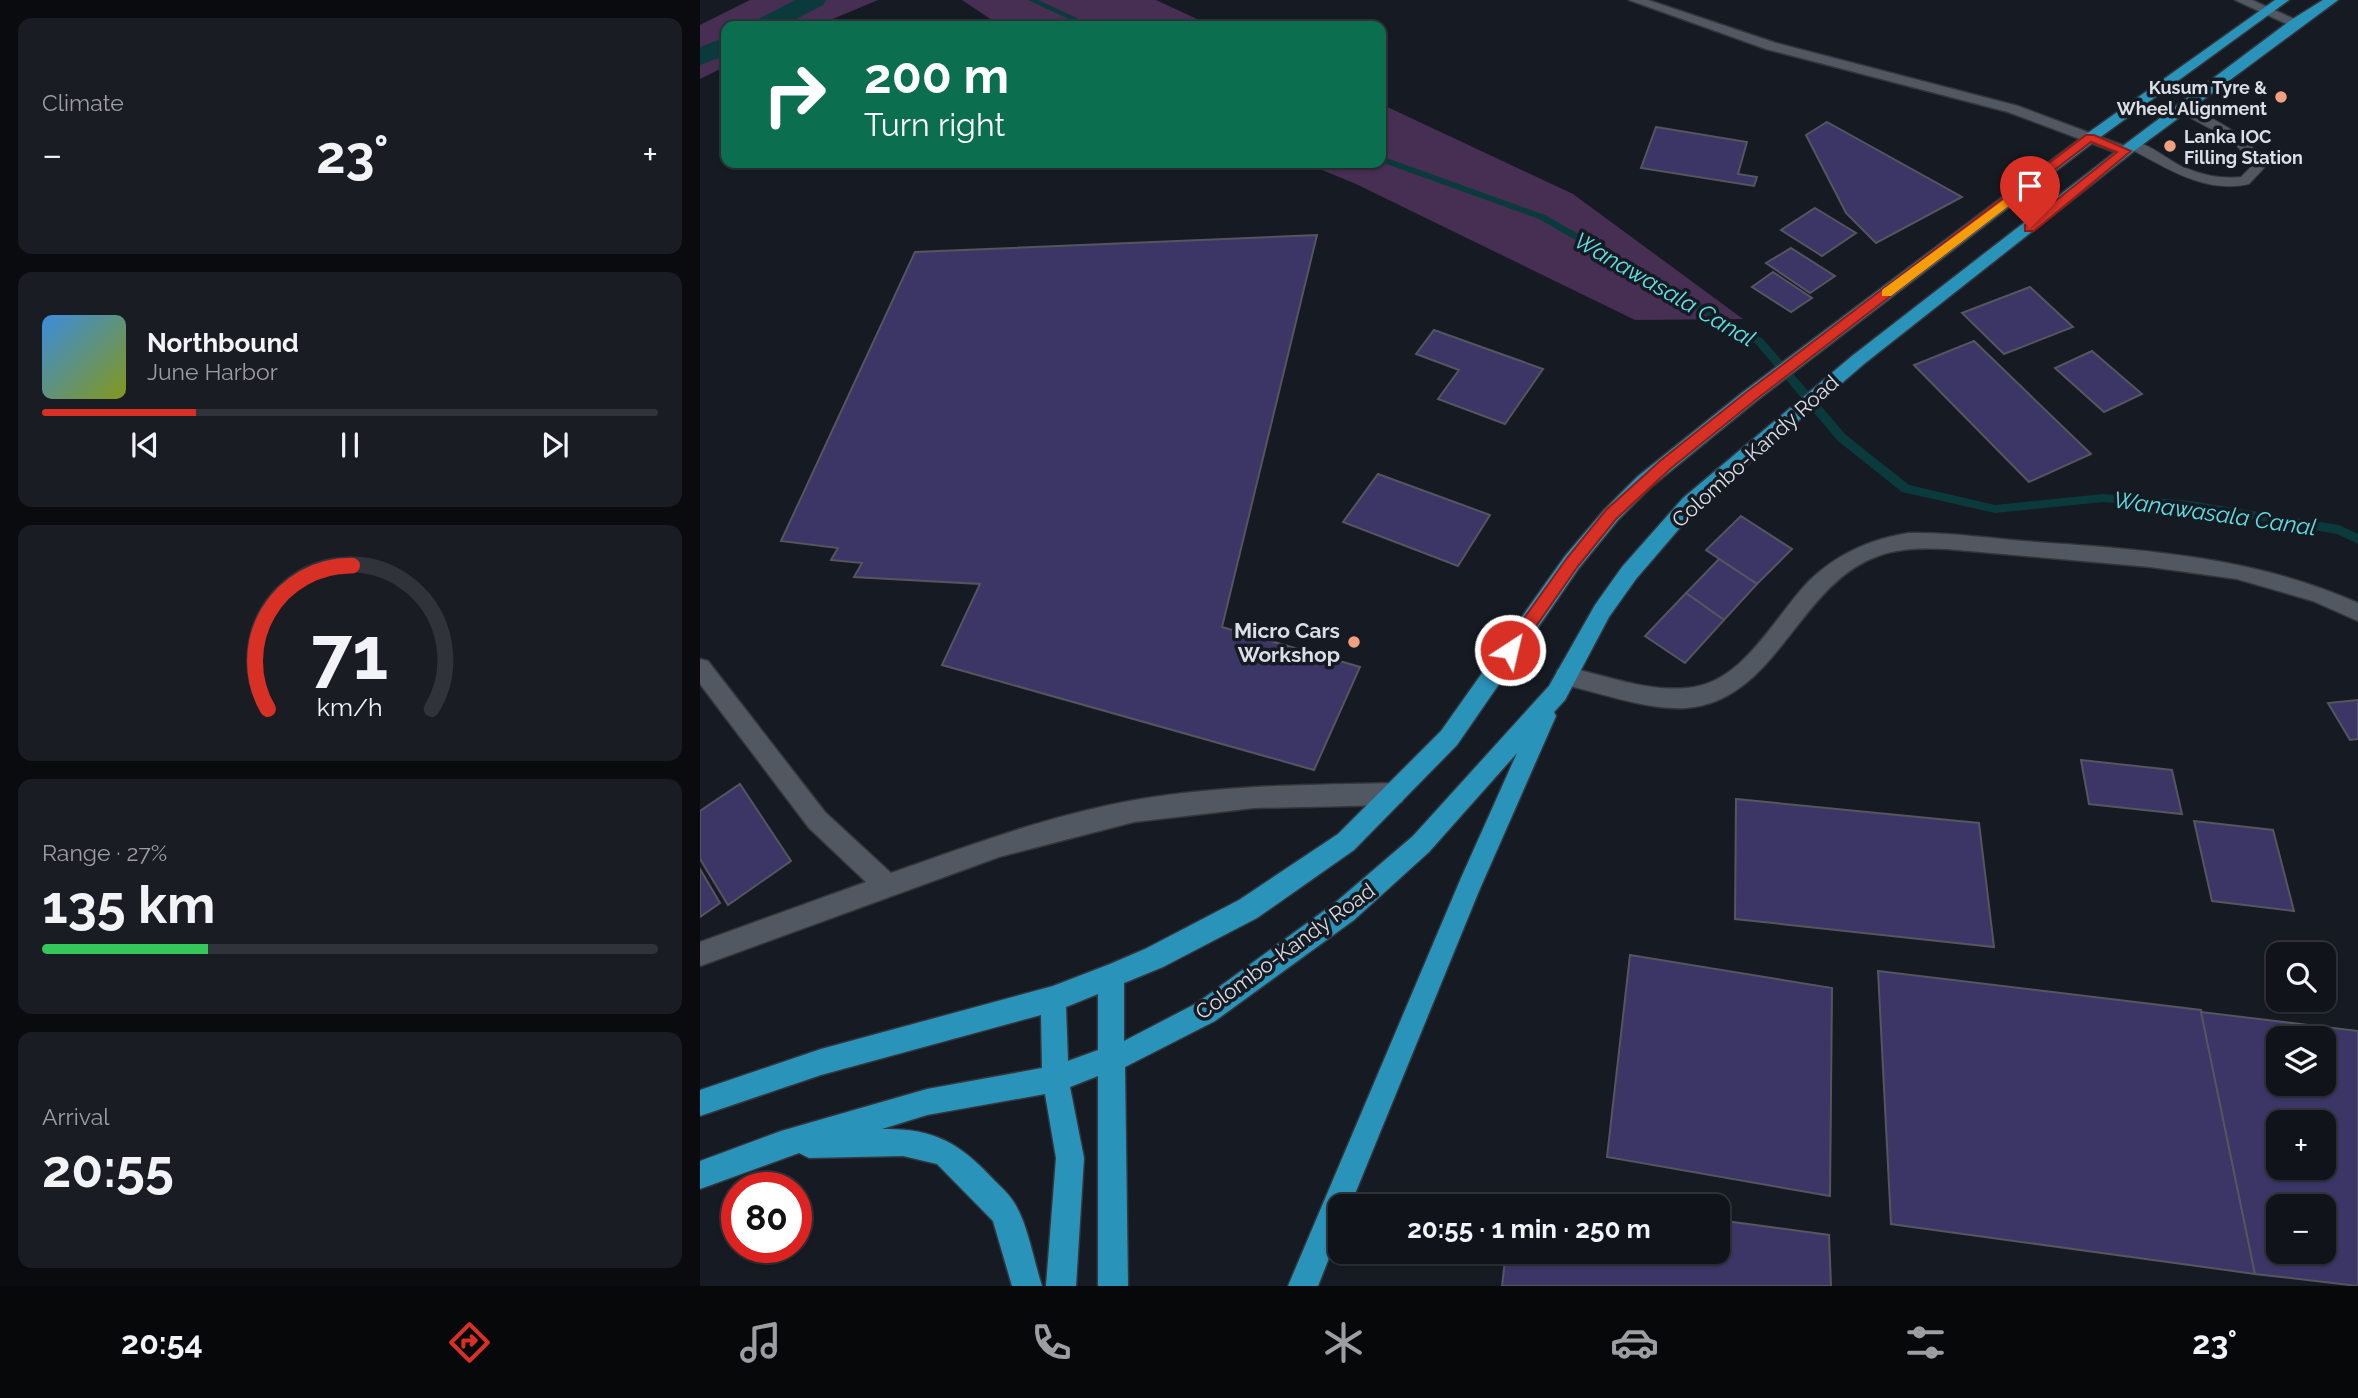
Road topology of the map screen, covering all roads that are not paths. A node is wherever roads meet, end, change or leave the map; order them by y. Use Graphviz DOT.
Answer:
graph roads {
  1 [pos="1635,0"];
  2 [pos="2241,0"];
  3 [pos="2283,0"];
  4 [pos="2332,0"];
  5 [pos="2266,11"];
  6 [pos="2296,23"];
  7 [pos="2182,108"];
  8 [pos="2090,138"];
  9 [pos="2129,148"];
  10 [pos="2358,612"];
  11 [pos="700,668"];
  12 [pos="1562,684"];
  13 [pos="1394,794"];
  14 [pos="887,886"];
  15 [pos="700,954"];
  16 [pos="1111,976"];
  17 [pos="1053,999"];
  18 [pos="1109,1059"];
  19 [pos="1055,1079"];
  20 [pos="700,1103"];
  21 [pos="780,1145"];
  22 [pos="700,1175"];
  23 [pos="1027,1286"];
  24 [pos="1061,1286"];
  25 [pos="1113,1286"];
  26 [pos="1303,1286"];
  1 -- 8 [label="street"];
  2 -- 5 [label="street"];
  3 -- 5 [label="highway, Colombo-Kandy Road"];
  4 -- 6 [label="highway, Colombo-Kandy Road"];
  5 -- 6 [label="street"];
  5 -- 8 [label="highway, Colombo-Kandy Road"];
  6 -- 7 [label="highway, Colombo-Kandy Road"];
  7 -- 9 [label="highway, Colombo-Kandy Road"];
  7 -- 9 [label="lane"];
  8 -- 9 [label="street"];
  8 -- 13 [label="highway, Colombo-Kandy Road"];
  9 -- 12 [label="highway, Colombo-Kandy Road"];
  10 -- 12 [label="street"];
  11 -- 14 [label="street"];
  12 -- 18 [label="highway, Colombo-Kandy Road"];
  12 -- 26 [label="highway"];
  13 -- 14 [label="street"];
  13 -- 16 [label="highway, Colombo-Kandy Road"];
  14 -- 15 [label="street"];
  16 -- 17 [label="highway, Colombo-Kandy Road"];
  16 -- 18 [label="highway"];
  17 -- 19 [label="highway"];
  17 -- 20 [label="highway, Colombo-Kandy Road"];
  18 -- 19 [label="highway, Colombo-Kandy Road"];
  18 -- 25 [label="highway"];
  19 -- 21 [label="highway, Colombo-Kandy Road"];
  19 -- 24 [label="highway"];
  21 -- 22 [label="highway"];
  21 -- 23 [label="highway"];
}
